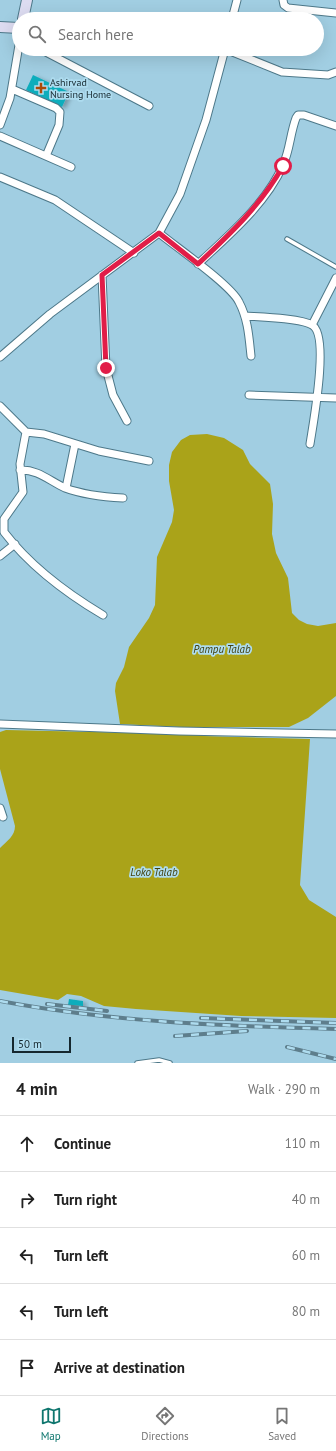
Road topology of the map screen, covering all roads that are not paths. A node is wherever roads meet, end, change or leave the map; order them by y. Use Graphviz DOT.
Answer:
graph roads {
  1 [pos="27,0"];
  2 [pos="236,0"];
  3 [pos="283,0"];
  4 [pos="24,12"];
  5 [pos="233,12"];
  6 [pos="336,13"];
  7 [pos="0,27"];
  8 [pos="12,28"];
  9 [pos="17,56"];
  10 [pos="53,56"];
  11 [pos="223,56"];
  12 [pos="242,56"];
  13 [pos="336,72"];
  14 [pos="12,89"];
  15 [pos="149,106"];
  16 [pos="0,125"];
  17 [pos="336,126"];
  18 [pos="0,136"];
  19 [pos="46,156"];
  20 [pos="71,167"];
  21 [pos="0,177"];
  22 [pos="159,233"];
  23 [pos="287,239"];
  24 [pos="134,252"];
  25 [pos="198,264"];
  26 [pos="336,267"];
  27 [pos="102,275"];
  28 [pos="336,278"];
  29 [pos="245,316"];
  30 [pos="312,325"];
  31 [pos="251,356"];
  32 [pos="0,357"];
  33 [pos="249,395"];
  34 [pos="316,396"];
  35 [pos="336,398"];
  36 [pos="0,406"];
  37 [pos="127,421"];
  38 [pos="26,432"];
  39 [pos="75,444"];
  40 [pos="310,444"];
  41 [pos="148,461"];
  42 [pos="20,470"];
  43 [pos="66,488"];
  44 [pos="123,498"];
  45 [pos="15,544"];
  46 [pos="0,556"];
  47 [pos="103,615"];
  48 [pos="0,724"];
  49 [pos="336,734"];
  50 [pos="0,808"];
  51 [pos="3,817"];
  52 [pos="137,1063"];
  53 [pos="170,1063"];
  1 -- 4 [label="street"];
  2 -- 5 [label="street"];
  3 -- 6 [label="street"];
  7 -- 8 [label="street"];
  9 -- 14 [label="street"];
  10 -- 15 [label="street"];
  11 -- 22 [label="street"];
  12 -- 13 [label="street"];
  14 -- 16 [label="street"];
  14 -- 19 [label="street"];
  17 -- 25 [label="street"];
  18 -- 19 [label="street"];
  19 -- 20 [label="street"];
  21 -- 24 [label="street"];
  22 -- 24 [label="street"];
  22 -- 25 [label="street"];
  23 -- 26 [label="lane"];
  24 -- 27 [label="street"];
  25 -- 29 [label="street"];
  27 -- 32 [label="street"];
  27 -- 37 [label="street"];
  28 -- 30 [label="street"];
  29 -- 30 [label="street"];
  29 -- 31 [label="street"];
  30 -- 34 [label="street"];
  33 -- 34 [label="street"];
  34 -- 35 [label="street"];
  34 -- 40 [label="street"];
  36 -- 38 [label="street"];
  38 -- 39 [label="street"];
  38 -- 42 [label="street"];
  39 -- 41 [label="street"];
  39 -- 43 [label="street"];
  42 -- 43 [label="street"];
  42 -- 45 [label="street"];
  43 -- 44 [label="street"];
  45 -- 46 [label="street"];
  45 -- 47 [label="street"];
  48 -- 49 [label="street"];
  50 -- 51 [label="street"];
  52 -- 53 [label="lane"];
}
